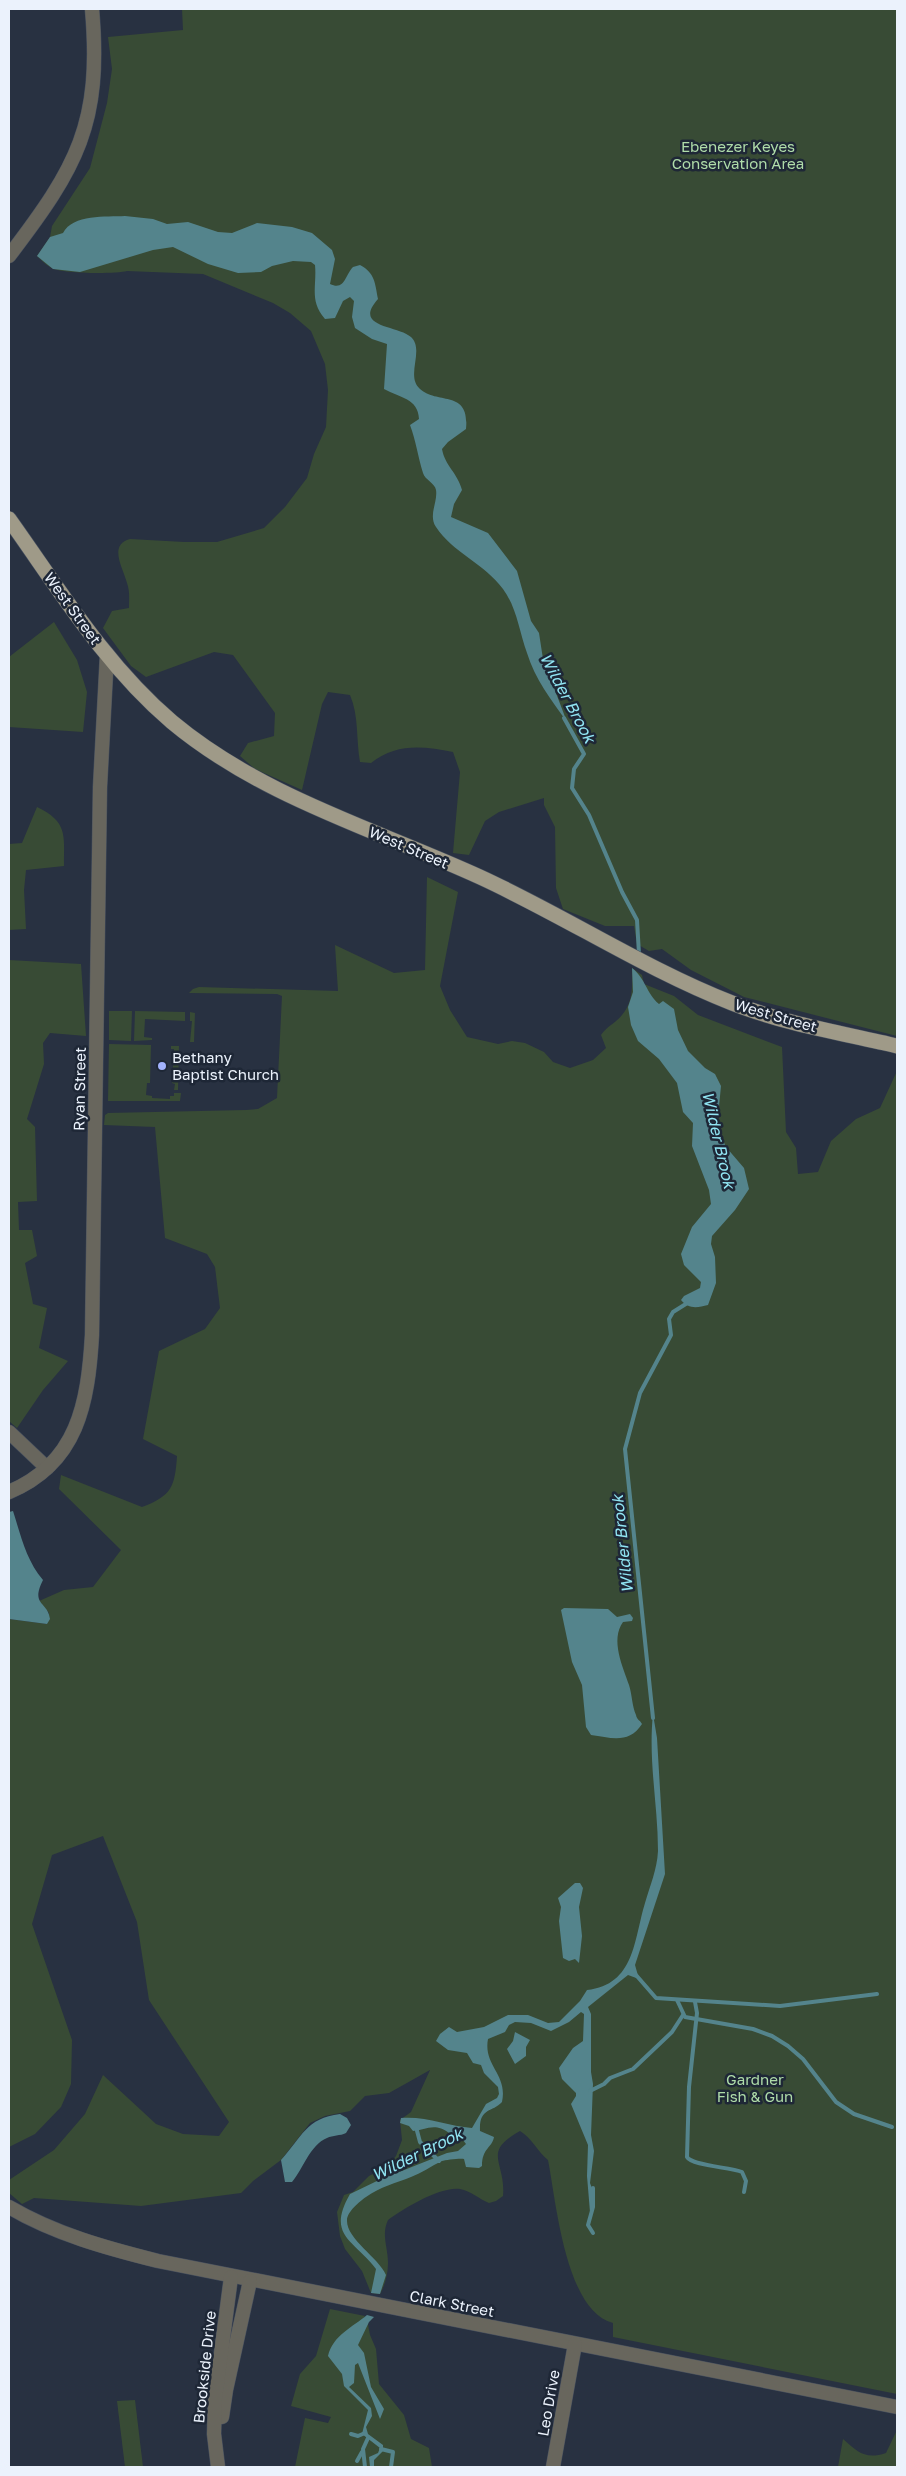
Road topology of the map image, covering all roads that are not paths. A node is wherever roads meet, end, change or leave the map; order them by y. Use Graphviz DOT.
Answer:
graph roads {
  1 [pos="92,9"];
  2 [pos="9,256"];
  3 [pos="9,519"];
  4 [pos="107,654"];
  5 [pos="897,1046"];
  6 [pos="9,1432"];
  7 [pos="47,1468"];
  8 [pos="9,1492"];
  9 [pos="9,2207"];
  10 [pos="230,2276"];
  11 [pos="250,2281"];
  12 [pos="574,2344"];
  13 [pos="897,2407"];
  14 [pos="217,2464"];
  15 [pos="554,2467"];
  1 -- 2 [label="street"];
  3 -- 4 [label="main road, West Street"];
  4 -- 5 [label="main road, West Street"];
  4 -- 7 [label="street, Ryan Street"];
  6 -- 7 [label="street"];
  7 -- 8 [label="street, Ryan Street"];
  9 -- 10 [label="street, Clark Street"];
  10 -- 11 [label="street, Clark Street"];
  10 -- 14 [label="street, Brookside Drive"];
  11 -- 12 [label="street, Clark Street"];
  11 -- 14 [label="street, Brookside Drive"];
  12 -- 13 [label="street, Clark Street"];
  12 -- 15 [label="street, Leo Drive"];
}
